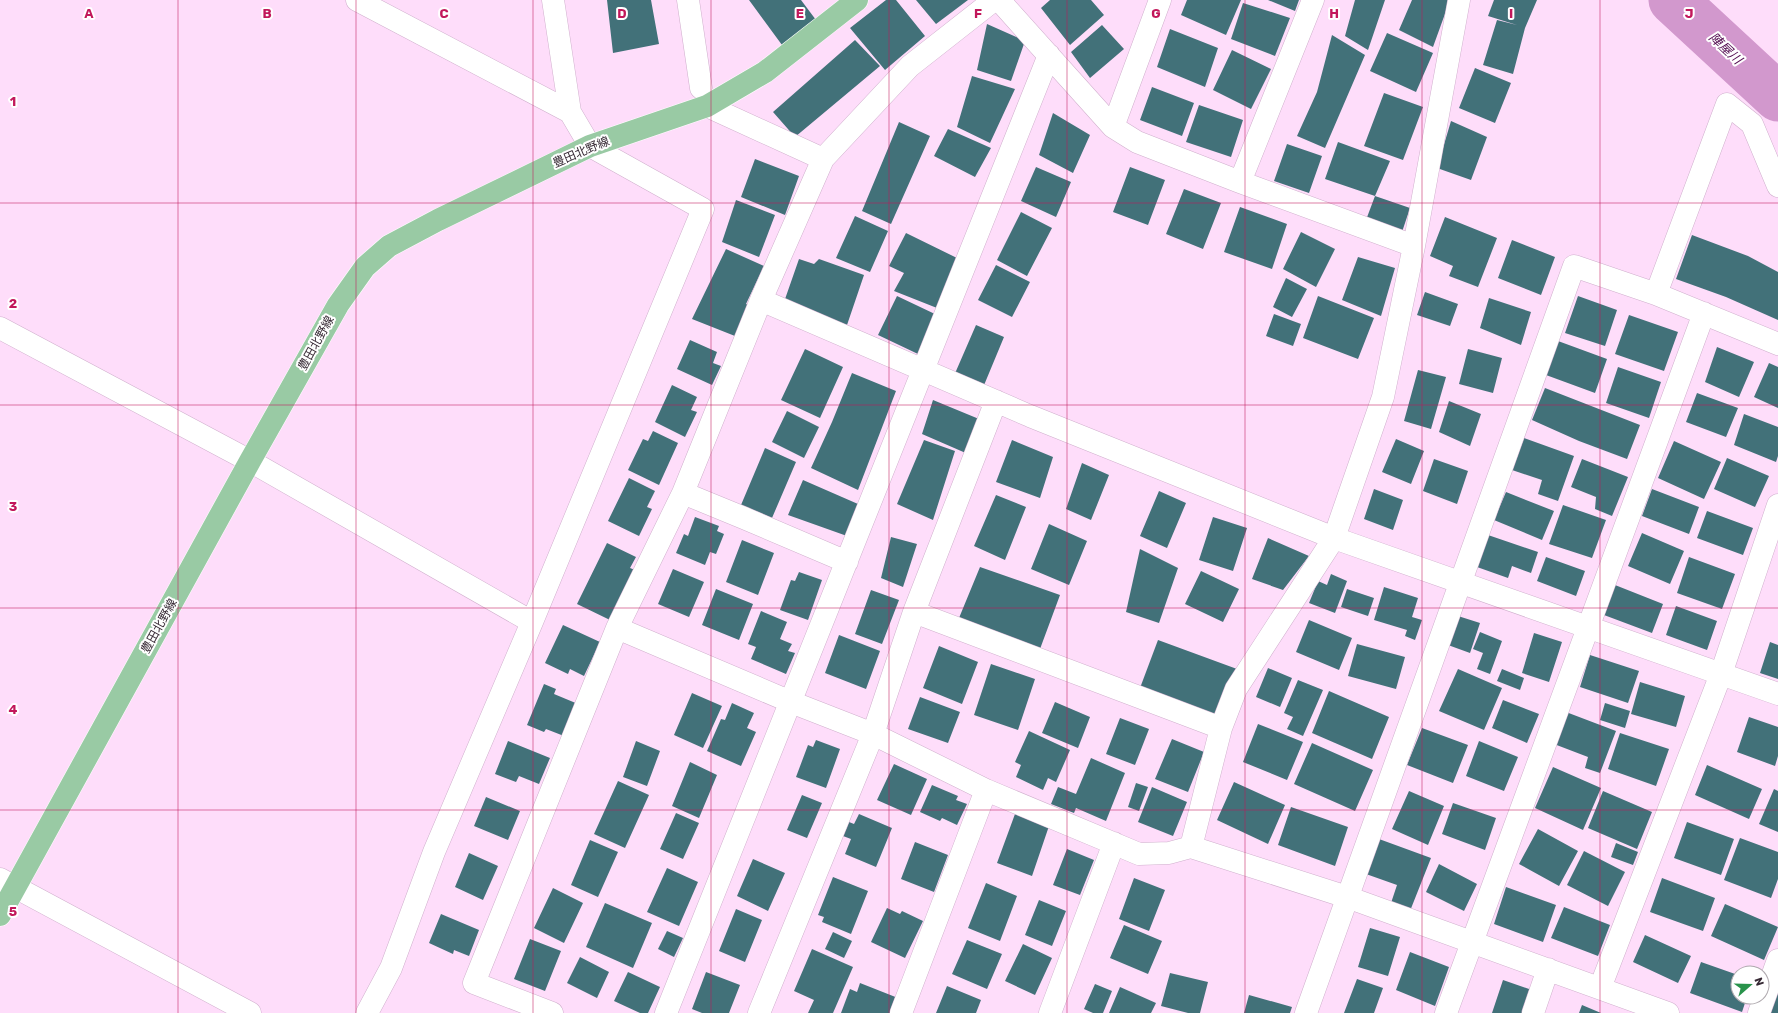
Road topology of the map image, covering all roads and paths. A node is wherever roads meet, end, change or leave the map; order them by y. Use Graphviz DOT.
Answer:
graph roads {
  1 [pos="357,0"];
  2 [pos="553,0"];
  3 [pos="688,0"];
  4 [pos="857,0"];
  5 [pos="994,0"];
  6 [pos="1000,0"];
  7 [pos="1160,0"];
  8 [pos="1313,0"];
  9 [pos="1459,0"];
  10 [pos="1049,55"];
  11 [pos="704,97"];
  12 [pos="570,112"];
  13 [pos="1113,127"];
  14 [pos="590,146"];
  15 [pos="823,159"];
  16 [pos="1240,182"];
  17 [pos="1778,186"];
  18 [pos="1414,246"];
  19 [pos="1656,294"];
  20 [pos="761,300"];
  21 [pos="1704,313"];
  22 [pos="0,328"];
  23 [pos="1778,344"];
  24 [pos="923,370"];
  25 [pos="996,401"];
  26 [pos="250,461"];
  27 [pos="682,493"];
  28 [pos="1778,505"];
  29 [pos="1334,538"];
  30 [pos="847,562"];
  31 [pos="1461,583"];
  32 [pos="914,612"];
  33 [pos="532,622"];
  34 [pos="1588,627"];
  35 [pos="617,628"];
  36 [pos="1721,674"];
  37 [pos="1778,694"];
  38 [pos="791,702"];
  39 [pos="1221,728"];
  40 [pos="873,734"];
  41 [pos="986,790"];
  42 [pos="1114,843"];
  43 [pos="1191,847"];
  44 [pos="8,883"];
  45 [pos="1348,897"];
  46 [pos="0,915"];
  47 [pos="1472,942"];
  48 [pos="1778,960"];
  49 [pos="1548,969"];
  50 [pos="1600,988"];
  51 [pos="250,1013"];
  52 [pos="367,1013"];
  53 [pos="552,1013"];
  54 [pos="666,1013"];
  55 [pos="759,1013"];
  56 [pos="901,1013"];
  57 [pos="1050,1013"];
  58 [pos="1306,1013"];
  59 [pos="1446,1013"];
  60 [pos="1533,1013"];
  61 [pos="1668,1013"];
  62 [pos="1759,1013"];
  1 -- 12 [label="street"];
  2 -- 12 [label="street"];
  3 -- 11 [label="street"];
  4 -- 11 [label="main road, 豊田北野線"];
  5 -- 15 [label="street"];
  6 -- 10 [label="street"];
  7 -- 13 [label="street"];
  8 -- 16 [label="street"];
  9 -- 18 [label="street"];
  10 -- 13 [label="street"];
  10 -- 24 [label="street"];
  11 -- 14 [label="main road, 豊田北野線"];
  11 -- 15 [label="street"];
  12 -- 14 [label="street"];
  13 -- 16 [label="street"];
  14 -- 26 [label="main road, 豊田北野線"];
  14 -- 33 [label="street"];
  15 -- 20 [label="street"];
  16 -- 18 [label="street"];
  17 -- 19 [label="street"];
  18 -- 29 [label="street"];
  19 -- 21 [label="street"];
  19 -- 31 [label="street"];
  20 -- 24 [label="street"];
  20 -- 27 [label="street"];
  21 -- 23 [label="street"];
  21 -- 34 [label="street"];
  22 -- 26 [label="street"];
  24 -- 25 [label="street"];
  24 -- 30 [label="street"];
  25 -- 29 [label="street"];
  25 -- 32 [label="street"];
  26 -- 33 [label="street"];
  26 -- 44 [label="main road, 豊田北野線"];
  27 -- 30 [label="street"];
  27 -- 35 [label="street"];
  28 -- 36 [label="street"];
  29 -- 31 [label="street"];
  29 -- 39 [label="street"];
  30 -- 38 [label="street"];
  31 -- 34 [label="street"];
  31 -- 45 [label="street"];
  32 -- 39 [label="street"];
  32 -- 40 [label="street"];
  33 -- 52 [label="street"];
  34 -- 36 [label="street"];
  34 -- 47 [label="street"];
  35 -- 38 [label="street"];
  35 -- 53 [label="street"];
  36 -- 37 [label="street"];
  36 -- 50 [label="street"];
  38 -- 40 [label="street"];
  38 -- 54 [label="street"];
  39 -- 43 [label="street"];
  40 -- 41 [label="street"];
  40 -- 55 [label="street"];
  41 -- 42 [label="street"];
  41 -- 56 [label="street"];
  42 -- 43 [label="street"];
  42 -- 57 [label="street"];
  43 -- 45 [label="street"];
  44 -- 46 [label="main road, 豊田北野線"];
  44 -- 51 [label="street"];
  45 -- 47 [label="street"];
  45 -- 58 [label="street"];
  47 -- 49 [label="street"];
  47 -- 59 [label="street"];
  48 -- 62 [label="street"];
  49 -- 50 [label="street"];
  49 -- 60 [label="street"];
  50 -- 61 [label="street"];
}
